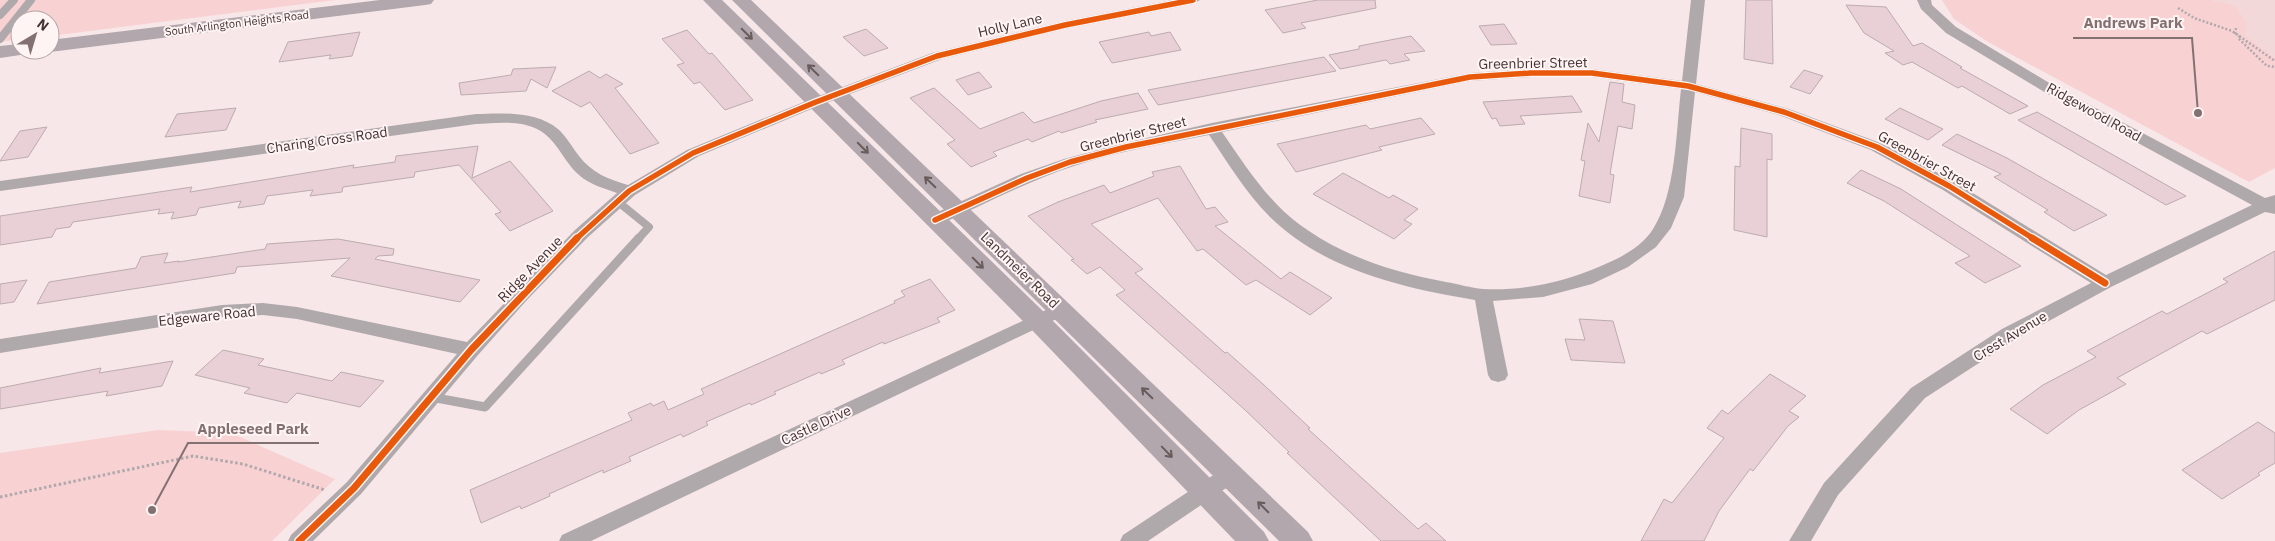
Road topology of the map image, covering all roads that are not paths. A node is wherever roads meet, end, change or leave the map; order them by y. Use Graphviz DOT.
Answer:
graph roads {
  1 [pos="14,0"];
  2 [pos="31,0"];
  3 [pos="335,0"];
  4 [pos="425,0"];
  5 [pos="712,0"];
  6 [pos="742,0"];
  7 [pos="1193,0"];
  8 [pos="1698,0"];
  9 [pos="1924,0"];
  10 [pos="0,14"];
  11 [pos="60,35"];
  12 [pos="0,40"];
  13 [pos="60,45"];
  14 [pos="1688,86"];
  15 [pos="838,93"];
  16 [pos="816,102"];
  17 [pos="1212,128"];
  18 [pos="0,186"];
  19 [pos="623,196"];
  20 [pos="2272,205"];
  21 [pos="958,209"];
  22 [pos="935,220"];
  23 [pos="2105,282"];
  24 [pos="1483,295"];
  25 [pos="1061,309"];
  26 [pos="1038,321"];
  27 [pos="0,346"];
  28 [pos="471,350"];
  29 [pos="1498,375"];
  30 [pos="431,397"];
  31 [pos="1231,474"];
  32 [pos="1206,492"];
  33 [pos="299,541"];
  34 [pos="570,541"];
  35 [pos="1131,541"];
  36 [pos="1254,541"];
  37 [pos="1298,541"];
  38 [pos="1800,541"];
  1 -- 10 [label="lane"];
  2 -- 12 [label="lane"];
  3 -- 11 [label="street, South Arlington Heights Road"];
  4 -- 13 [label="street, South Arlington Heights Road"];
  5 -- 16 [label="street, Landmeier Road, one-way"];
  15 -- 6 [label="street, Landmeier Road, one-way"];
  7 -- 15 [label="street, Holly Lane"];
  8 -- 14 [label="street"];
  9 -- 20 [label="street, Ridgewood Road"];
  14 -- 17 [label="street, Greenbrier Street"];
  14 -- 23 [label="street, Greenbrier Street"];
  14 -- 24 [label="street"];
  15 -- 16 [label="street, Ridge Avenue"];
  21 -- 15 [label="street, Landmeier Road, one-way"];
  16 -- 19 [label="street, Ridge Avenue"];
  16 -- 22 [label="street, Landmeier Road, one-way"];
  17 -- 21 [label="street, Greenbrier Street"];
  17 -- 24 [label="street"];
  18 -- 19 [label="street, Charing Cross Road"];
  19 -- 28 [label="street, Ridge Avenue"];
  19 -- 30 [label="lane"];
  20 -- 23 [label="street, Crest Avenue"];
  21 -- 22 [label="street, Greenbrier Street"];
  21 -- 25 [label="street, Landmeier Road"];
  22 -- 26 [label="street, Landmeier Road, one-way"];
  23 -- 38 [label="street, Crest Avenue"];
  24 -- 29 [label="street"];
  25 -- 26 [label="street, Castle Drive"];
  31 -- 25 [label="street, Landmeier Road, one-way"];
  26 -- 32 [label="street, Landmeier Road, one-way"];
  26 -- 34 [label="street, Castle Drive"];
  27 -- 28 [label="street, Edgeware Road"];
  28 -- 30 [label="street, Ridge Avenue"];
  30 -- 33 [label="street, Ridge Avenue"];
  31 -- 32 [label="street"];
  37 -- 31 [label="street, Landmeier Road, one-way"];
  32 -- 35 [label="street"];
  32 -- 36 [label="street, Landmeier Road"];
}
